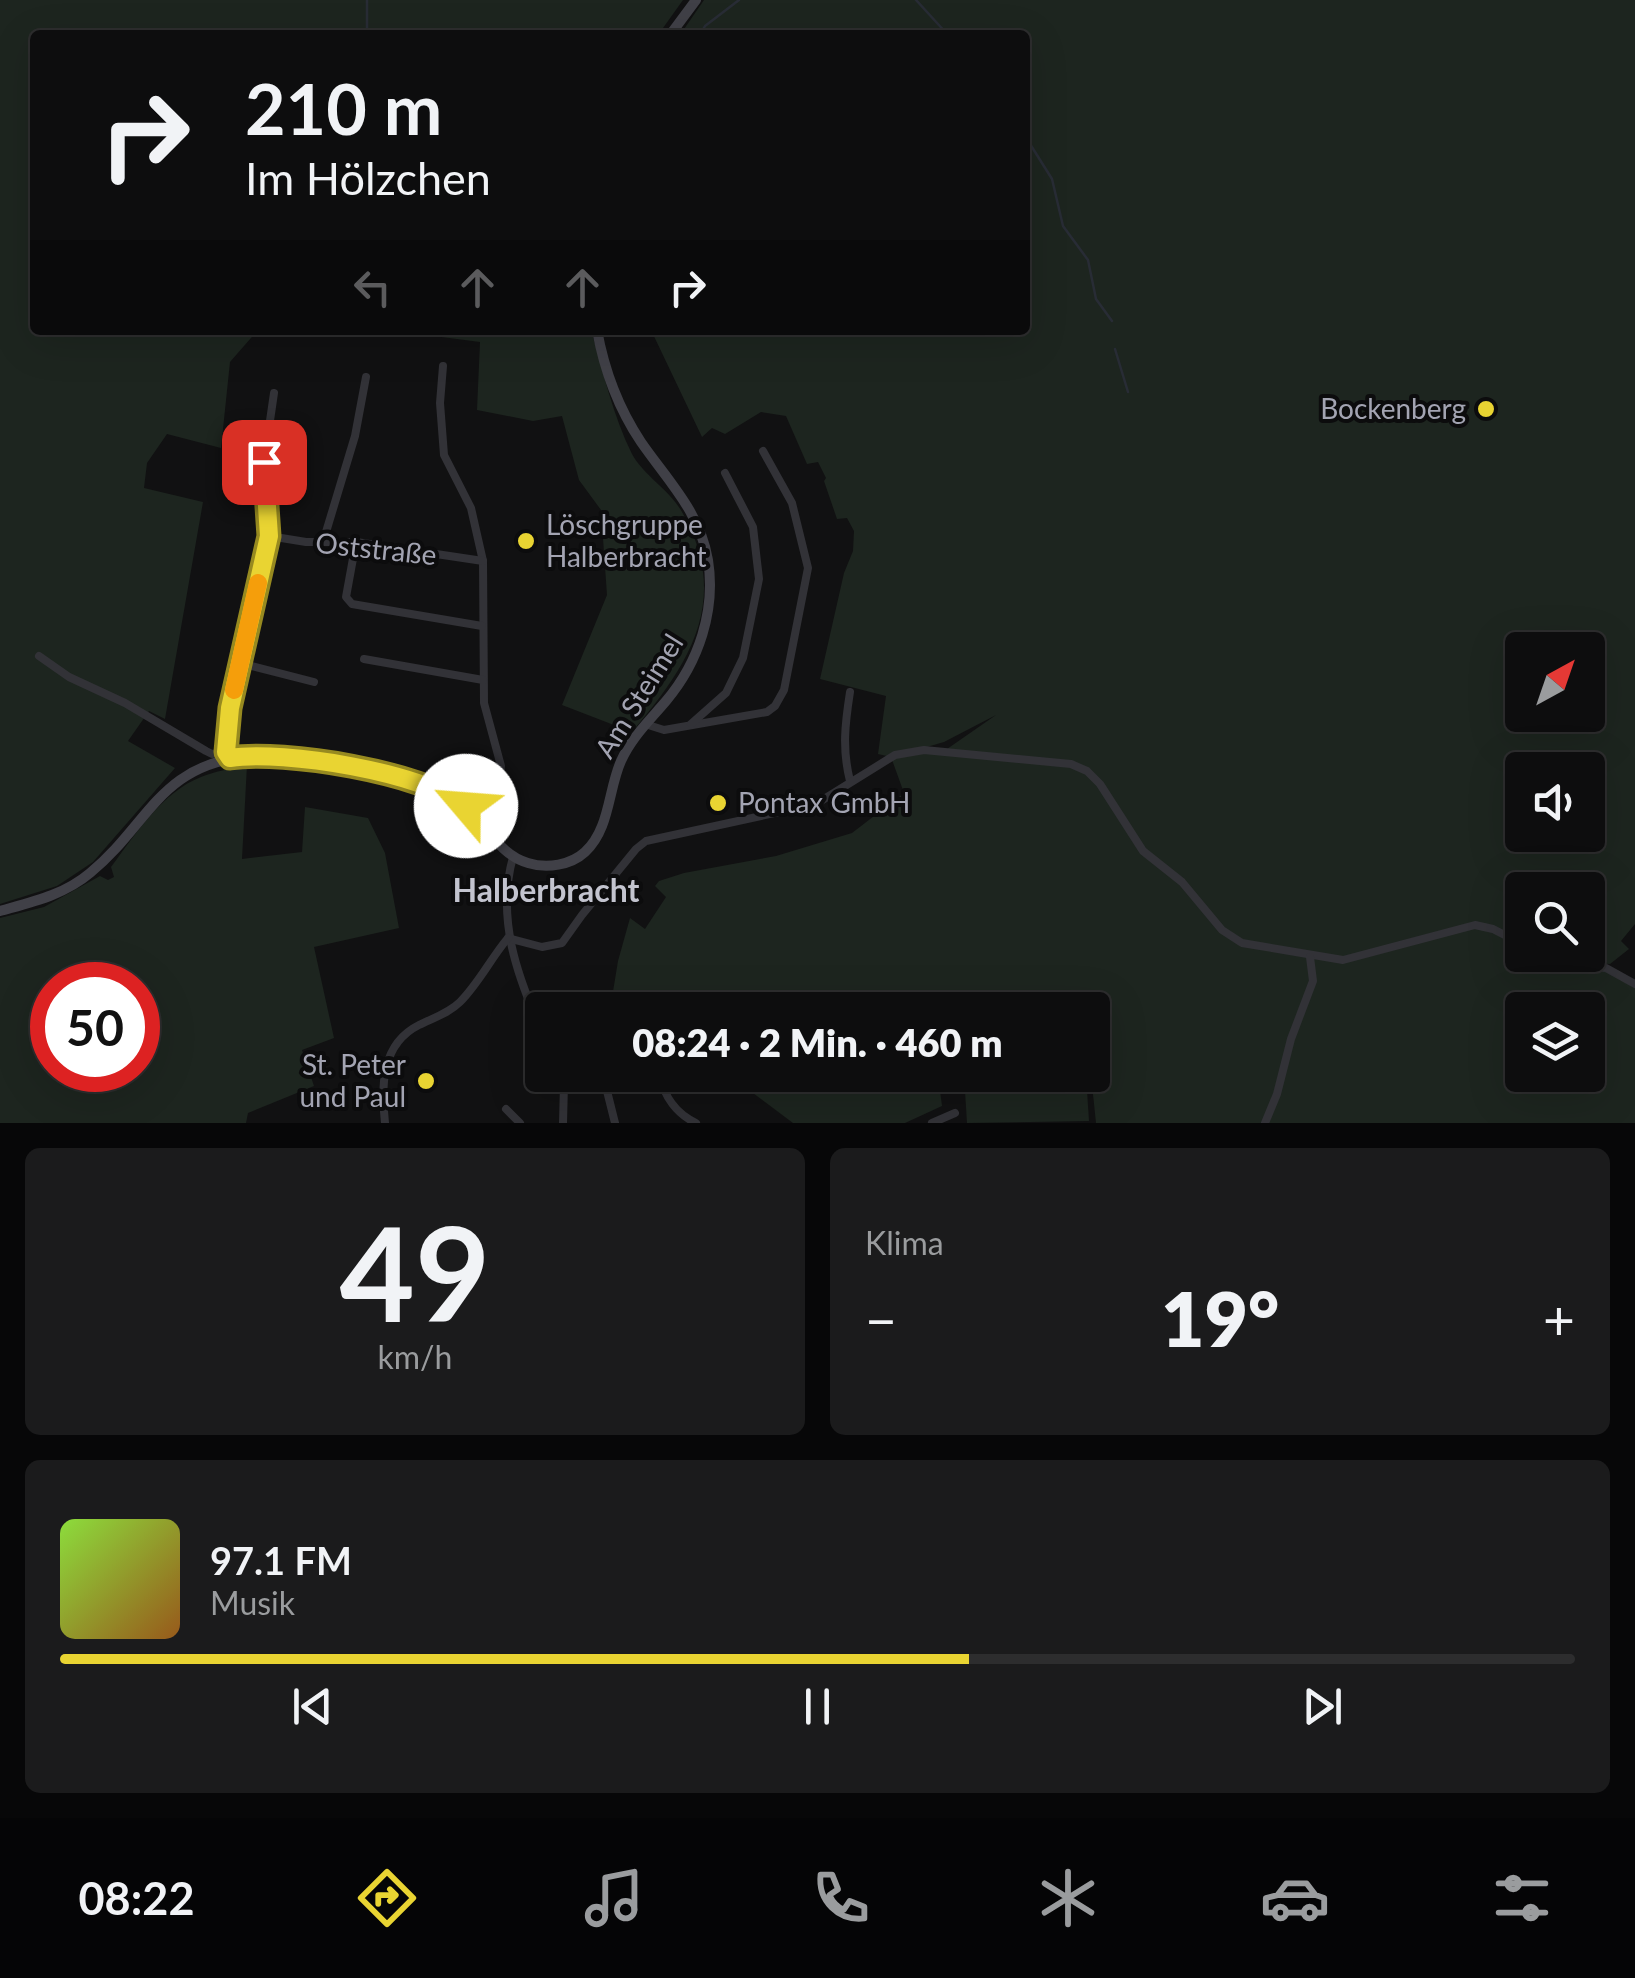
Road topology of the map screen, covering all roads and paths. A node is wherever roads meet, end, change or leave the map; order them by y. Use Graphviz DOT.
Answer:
graph roads {
  1 [pos="696,0"];
  2 [pos="674,30"];
  3 [pos="599,335"];
  4 [pos="442,366"];
  5 [pos="366,378"];
  6 [pos="274,393"];
  7 [pos="763,451"];
  8 [pos="725,473"];
  9 [pos="269,536"];
  10 [pos="323,542"];
  11 [pos="356,542"];
  12 [pos="483,561"];
  13 [pos="482,626"];
  14 [pos="39,656"];
  15 [pos="364,659"];
  16 [pos="240,663"];
  17 [pos="483,680"];
  18 [pos="314,682"];
  19 [pos="850,692"];
  20 [pos="646,724"];
  21 [pos="691,724"];
  22 [pos="228,755"];
  23 [pos="850,781"];
  24 [pos="484,826"];
  25 [pos="513,857"];
  26 [pos="0,911"];
  27 [pos="1505,935"];
  28 [pos="508,938"];
  29 [pos="1310,957"];
  30 [pos="1605,968"];
  31 [pos="1635,984"];
  32 [pos="526,992"];
  33 [pos="564,1092"];
  34 [pos="607,1092"];
  35 [pos="666,1092"];
  36 [pos="506,1109"];
  37 [pos="954,1112"];
  38 [pos="385,1123"];
  39 [pos="520,1123"];
  40 [pos="563,1123"];
  41 [pos="615,1123"];
  42 [pos="696,1123"];
  43 [pos="932,1123"];
  44 [pos="1265,1123"];
  1 -- 2 [label="main road"];
  3 -- 20 [label="main road, Am Steimel"];
  4 -- 12 [label="street"];
  5 -- 10 [label="street"];
  6 -- 9 [label="street"];
  7 -- 21 [label="street"];
  8 -- 21 [label="street"];
  9 -- 10 [label="street, Oststraße"];
  9 -- 16 [label="street"];
  10 -- 11 [label="street, Oststraße"];
  11 -- 12 [label="street, Oststraße"];
  11 -- 13 [label="street"];
  12 -- 13 [label="street"];
  13 -- 17 [label="street"];
  14 -- 22 [label="street"];
  15 -- 17 [label="street"];
  16 -- 18 [label="street"];
  16 -- 22 [label="street"];
  17 -- 24 [label="street"];
  19 -- 23 [label="street"];
  20 -- 21 [label="street"];
  20 -- 25 [label="main road, Am Steimel"];
  22 -- 24 [label="main road"];
  22 -- 26 [label="main road"];
  23 -- 28 [label="street"];
  23 -- 29 [label="street"];
  24 -- 25 [label="main road"];
  25 -- 28 [label="street"];
  27 -- 29 [label="street"];
  28 -- 32 [label="street"];
  28 -- 38 [label="street"];
  29 -- 44 [label="street"];
  30 -- 31 [label="street"];
  33 -- 40 [label="street"];
  34 -- 41 [label="street"];
  35 -- 42 [label="street"];
  36 -- 39 [label="street"];
  37 -- 43 [label="street"];
}
